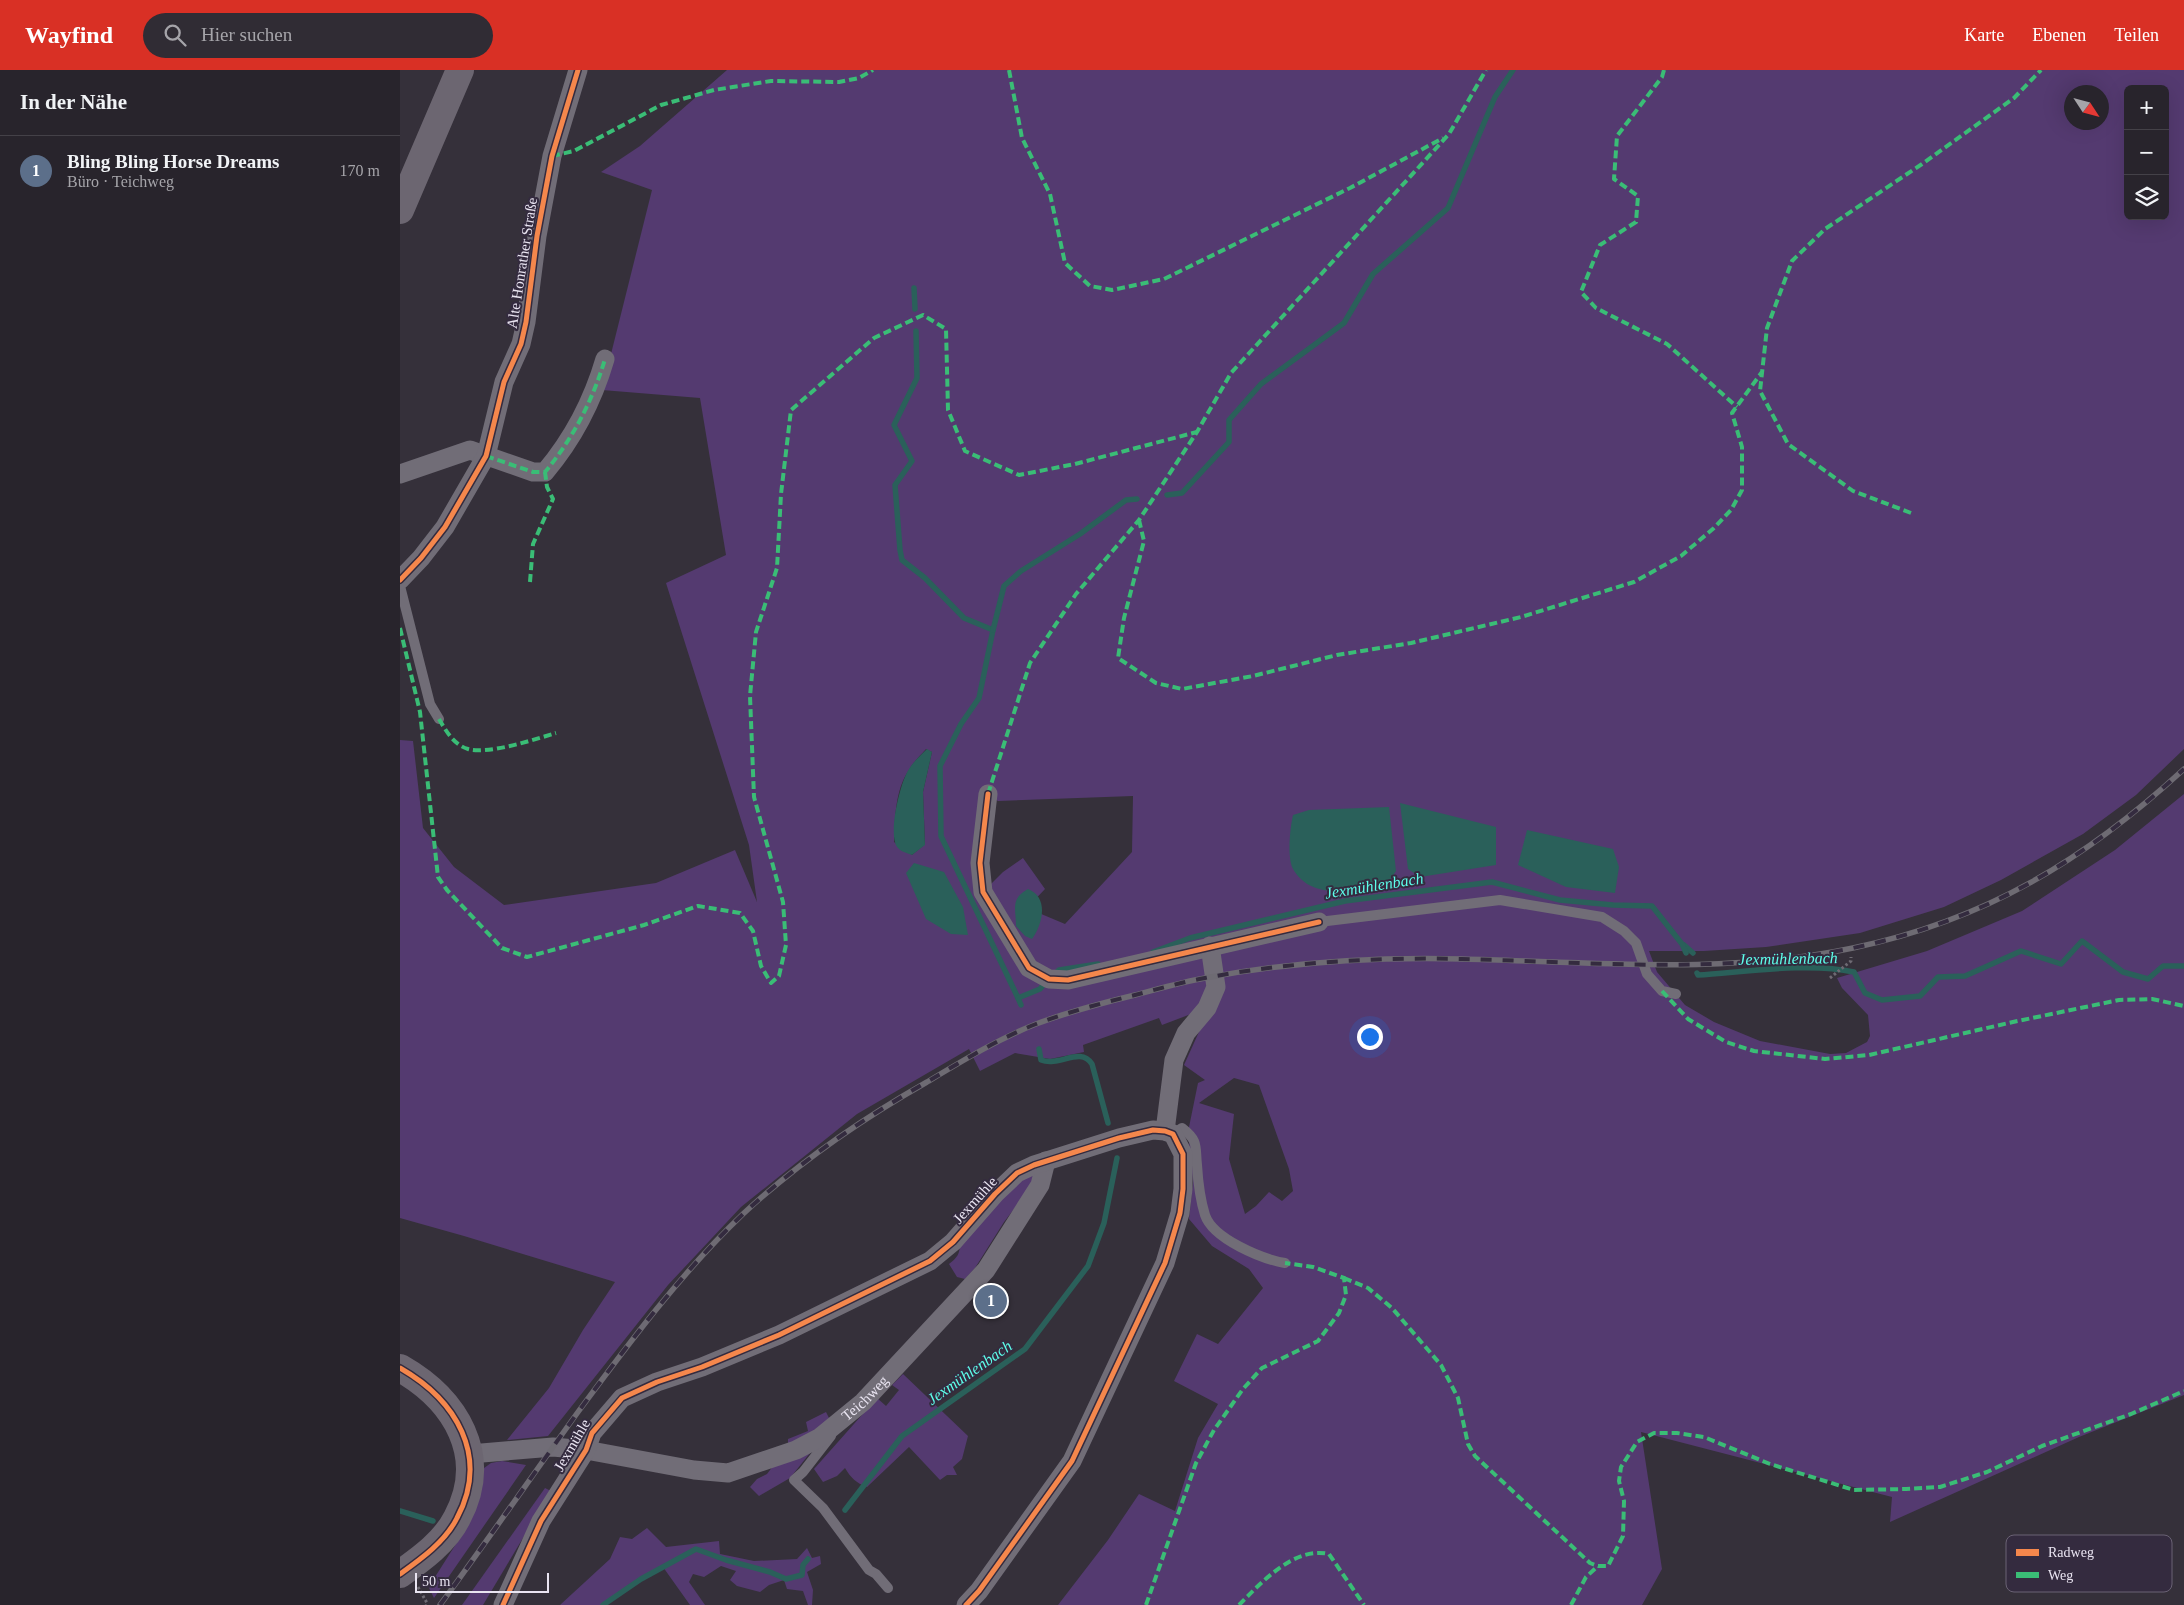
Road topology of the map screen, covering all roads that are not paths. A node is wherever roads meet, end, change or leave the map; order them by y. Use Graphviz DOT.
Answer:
graph roads {
  1 [pos="460,70"];
  2 [pos="578,70"];
  3 [pos="400,210"];
  4 [pos="605,359"];
  5 [pos="486,456"];
  6 [pos="400,474"];
  7 [pos="400,580"];
  8 [pos="400,586"];
  9 [pos="439,719"];
  10 [pos="988,794"];
  11 [pos="1319,922"];
  12 [pos="1210,946"];
  13 [pos="1676,994"];
  14 [pos="1169,1132"];
  15 [pos="1046,1161"];
  16 [pos="1285,1263"];
  17 [pos="400,1368"];
  18 [pos="857,1407"];
  19 [pos="586,1450"];
  20 [pos="470,1454"];
  21 [pos="400,1574"];
  22 [pos="888,1588"];
  23 [pos="504,1605"];
  24 [pos="966,1605"];
  1 -- 3 [label="street"];
  2 -- 5 [label="street, Alte Honrather Straße"];
  4 -- 5 [label="street"];
  5 -- 6 [label="street"];
  5 -- 7 [label="street, Alte Honrather Straße"];
  8 -- 9 [label="lane"];
  10 -- 12 [label="street"];
  11 -- 12 [label="street"];
  11 -- 13 [label="lane"];
  12 -- 14 [label="street"];
  14 -- 15 [label="street, Jexmühle"];
  14 -- 16 [label="lane"];
  14 -- 24 [label="street"];
  15 -- 18 [label="street, Teichweg"];
  15 -- 19 [label="street, Jexmühle"];
  17 -- 20 [label="street"];
  18 -- 19 [label="street, Teichweg"];
  18 -- 22 [label="lane"];
  19 -- 20 [label="street, Jexmühle"];
  19 -- 23 [label="street, Jexmühle"];
  20 -- 21 [label="street"];
}
